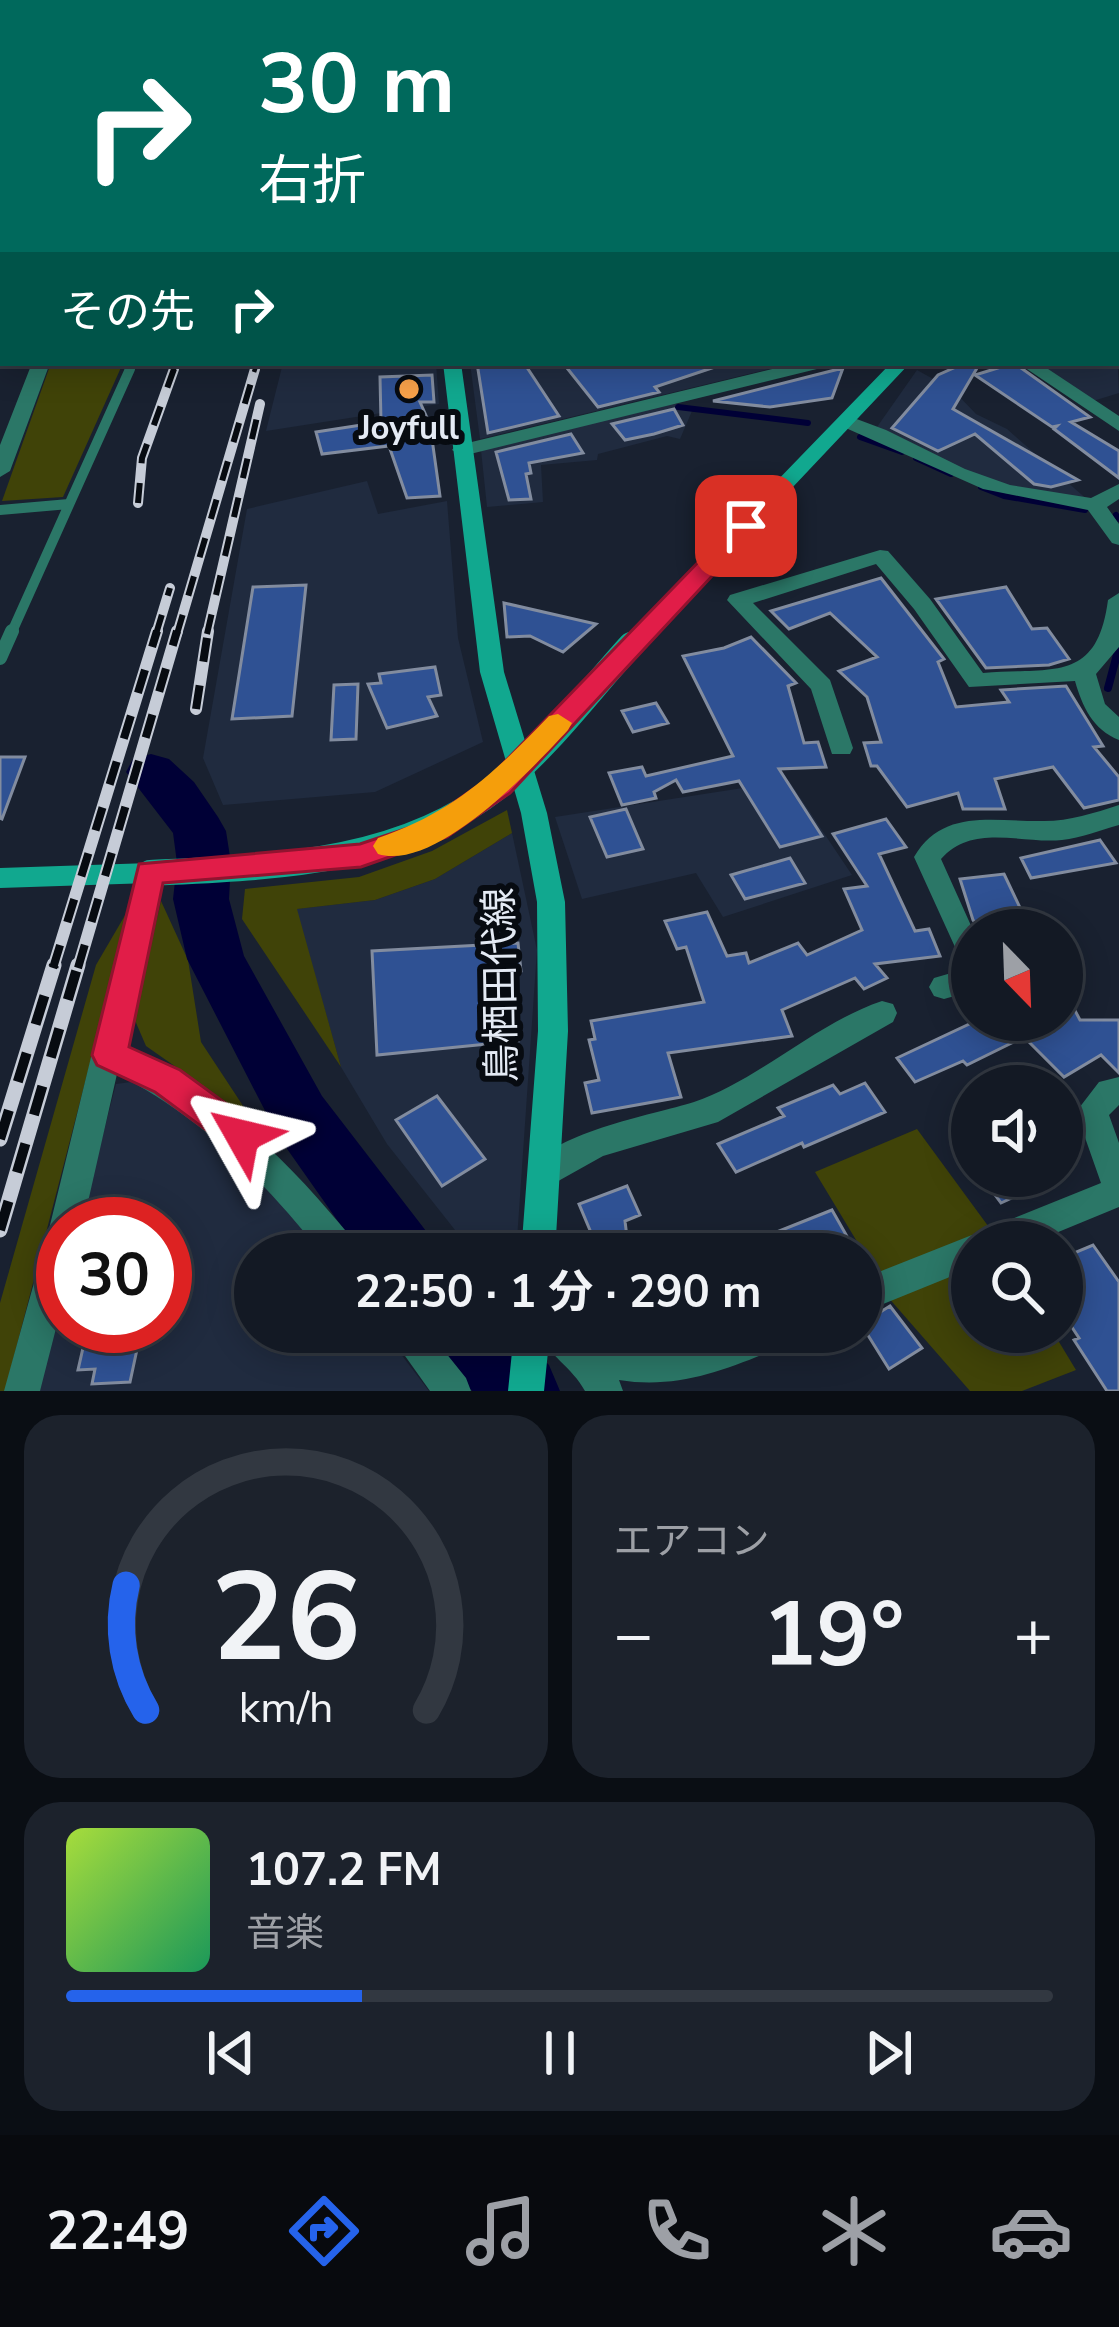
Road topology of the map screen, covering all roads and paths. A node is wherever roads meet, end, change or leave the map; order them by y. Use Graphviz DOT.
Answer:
graph roads {
  1 [pos="40,366"];
  2 [pos="131,366"];
  3 [pos="452,366"];
  4 [pos="807,366"];
  5 [pos="898,366"];
  6 [pos="1031,366"];
  7 [pos="1119,398"];
  8 [pos="1090,406"];
  9 [pos="846,421"];
  10 [pos="1119,425"];
  11 [pos="7,433"];
  12 [pos="462,450"];
  13 [pos="0,471"];
  14 [pos="1119,490"];
  15 [pos="69,504"];
  16 [pos="1096,505"];
  17 [pos="0,509"];
  18 [pos="1119,538"];
  19 [pos="1119,600"];
  20 [pos="0,658"];
  21 [pos="1084,672"];
  22 [pos="1119,732"];
  23 [pos="841,748"];
  24 [pos="1119,815"];
  25 [pos="150,872"];
  26 [pos="0,878"];
  27 [pos="951,912"];
  28 [pos="882,1013"];
  29 [pos="110,1055"];
  30 [pos="1119,1091"];
  31 [pos="544,1174"];
  32 [pos="1119,1189"];
  33 [pos="73,1197"];
  34 [pos="1044,1221"];
  35 [pos="327,1233"];
  36 [pos="540,1233"];
  37 [pos="951,1260"];
  38 [pos="882,1287"];
  39 [pos="36,1337"];
  40 [pos="423,1353"];
  41 [pos="530,1353"];
  42 [pos="582,1353"];
  43 [pos="721,1353"];
  44 [pos="586,1356"];
  45 [pos="22,1391"];
  46 [pos="453,1391"];
  47 [pos="526,1391"];
  48 [pos="605,1391"];
  1 -- 11 [label="street"];
  2 -- 15 [label="lane"];
  3 -- 12 [label="main road, 鳥栖田代線"];
  4 -- 12 [label="street"];
  5 -- 9 [label="main road"];
  6 -- 8 [label="street"];
  7 -- 8 [label="street"];
  8 -- 10 [label="street"];
  9 -- 16 [label="street"];
  9 -- 25 [label="main road, bridge"];
  11 -- 13 [label="street"];
  12 -- 31 [label="main road, 鳥栖田代線"];
  14 -- 16 [label="street"];
  15 -- 17 [label="lane"];
  15 -- 20 [label="lane"];
  16 -- 18 [label="street"];
  19 -- 21 [label="street"];
  21 -- 22 [label="street"];
  21 -- 23 [label="street"];
  24 -- 27 [label="street"];
  25 -- 26 [label="main road"];
  25 -- 29 [label="street"];
  28 -- 31 [label="street"];
  29 -- 33 [label="street"];
  29 -- 35 [label="street"];
  30 -- 32 [label="street"];
  31 -- 36 [label="main road, 鳥栖田代線"];
  32 -- 34 [label="street"];
  37 -- 38 [label="street"];
  39 -- 45 [label="street"];
  40 -- 46 [label="street"];
  41 -- 47 [label="main road"];
  42 -- 44 [label="street"];
  43 -- 44 [label="street"];
  44 -- 48 [label="street"];
}
